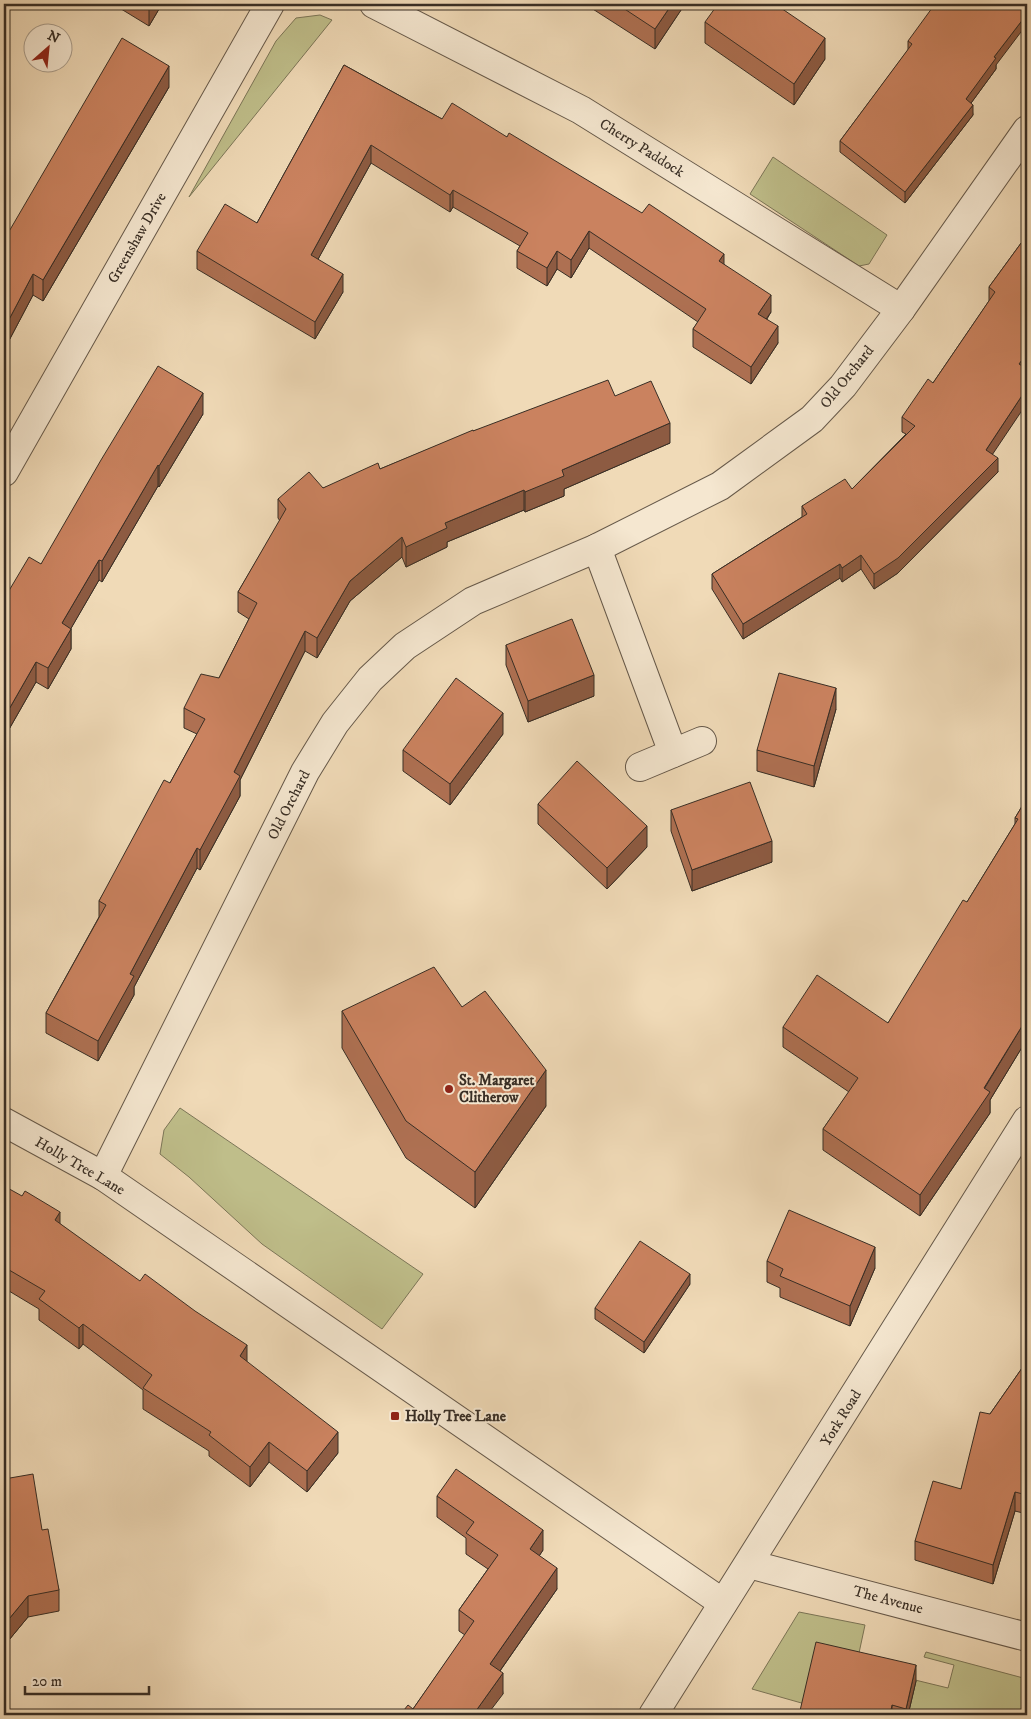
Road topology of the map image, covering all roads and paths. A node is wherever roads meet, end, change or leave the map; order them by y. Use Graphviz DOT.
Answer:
graph roads {
  1 [pos="270,4"];
  2 [pos="374,4"];
  3 [pos="1027,130"];
  4 [pos="901,309"];
  5 [pos="4,472"];
  6 [pos="597,548"];
  7 [pos="702,741"];
  8 [pos="673,753"];
  9 [pos="640,767"];
  10 [pos="1027,1120"];
  11 [pos="4,1122"];
  12 [pos="103,1176"];
  13 [pos="749,1564"];
  14 [pos="723,1603"];
  15 [pos="1027,1637"];
  16 [pos="653,1715"];
  1 -- 5 [label="street, Greenshaw Drive"];
  2 -- 4 [label="street, Cherry Paddock"];
  3 -- 4 [label="street, Old Orchard"];
  4 -- 6 [label="street, Old Orchard"];
  6 -- 8 [label="street"];
  6 -- 12 [label="street, Old Orchard"];
  7 -- 8 [label="street"];
  8 -- 9 [label="street"];
  10 -- 13 [label="street, York Road"];
  11 -- 12 [label="street, Holly Tree Lane"];
  12 -- 14 [label="street, Holly Tree Lane"];
  13 -- 14 [label="street, York Road"];
  13 -- 15 [label="street, The Avenue"];
  14 -- 16 [label="street, York Road"];
}
